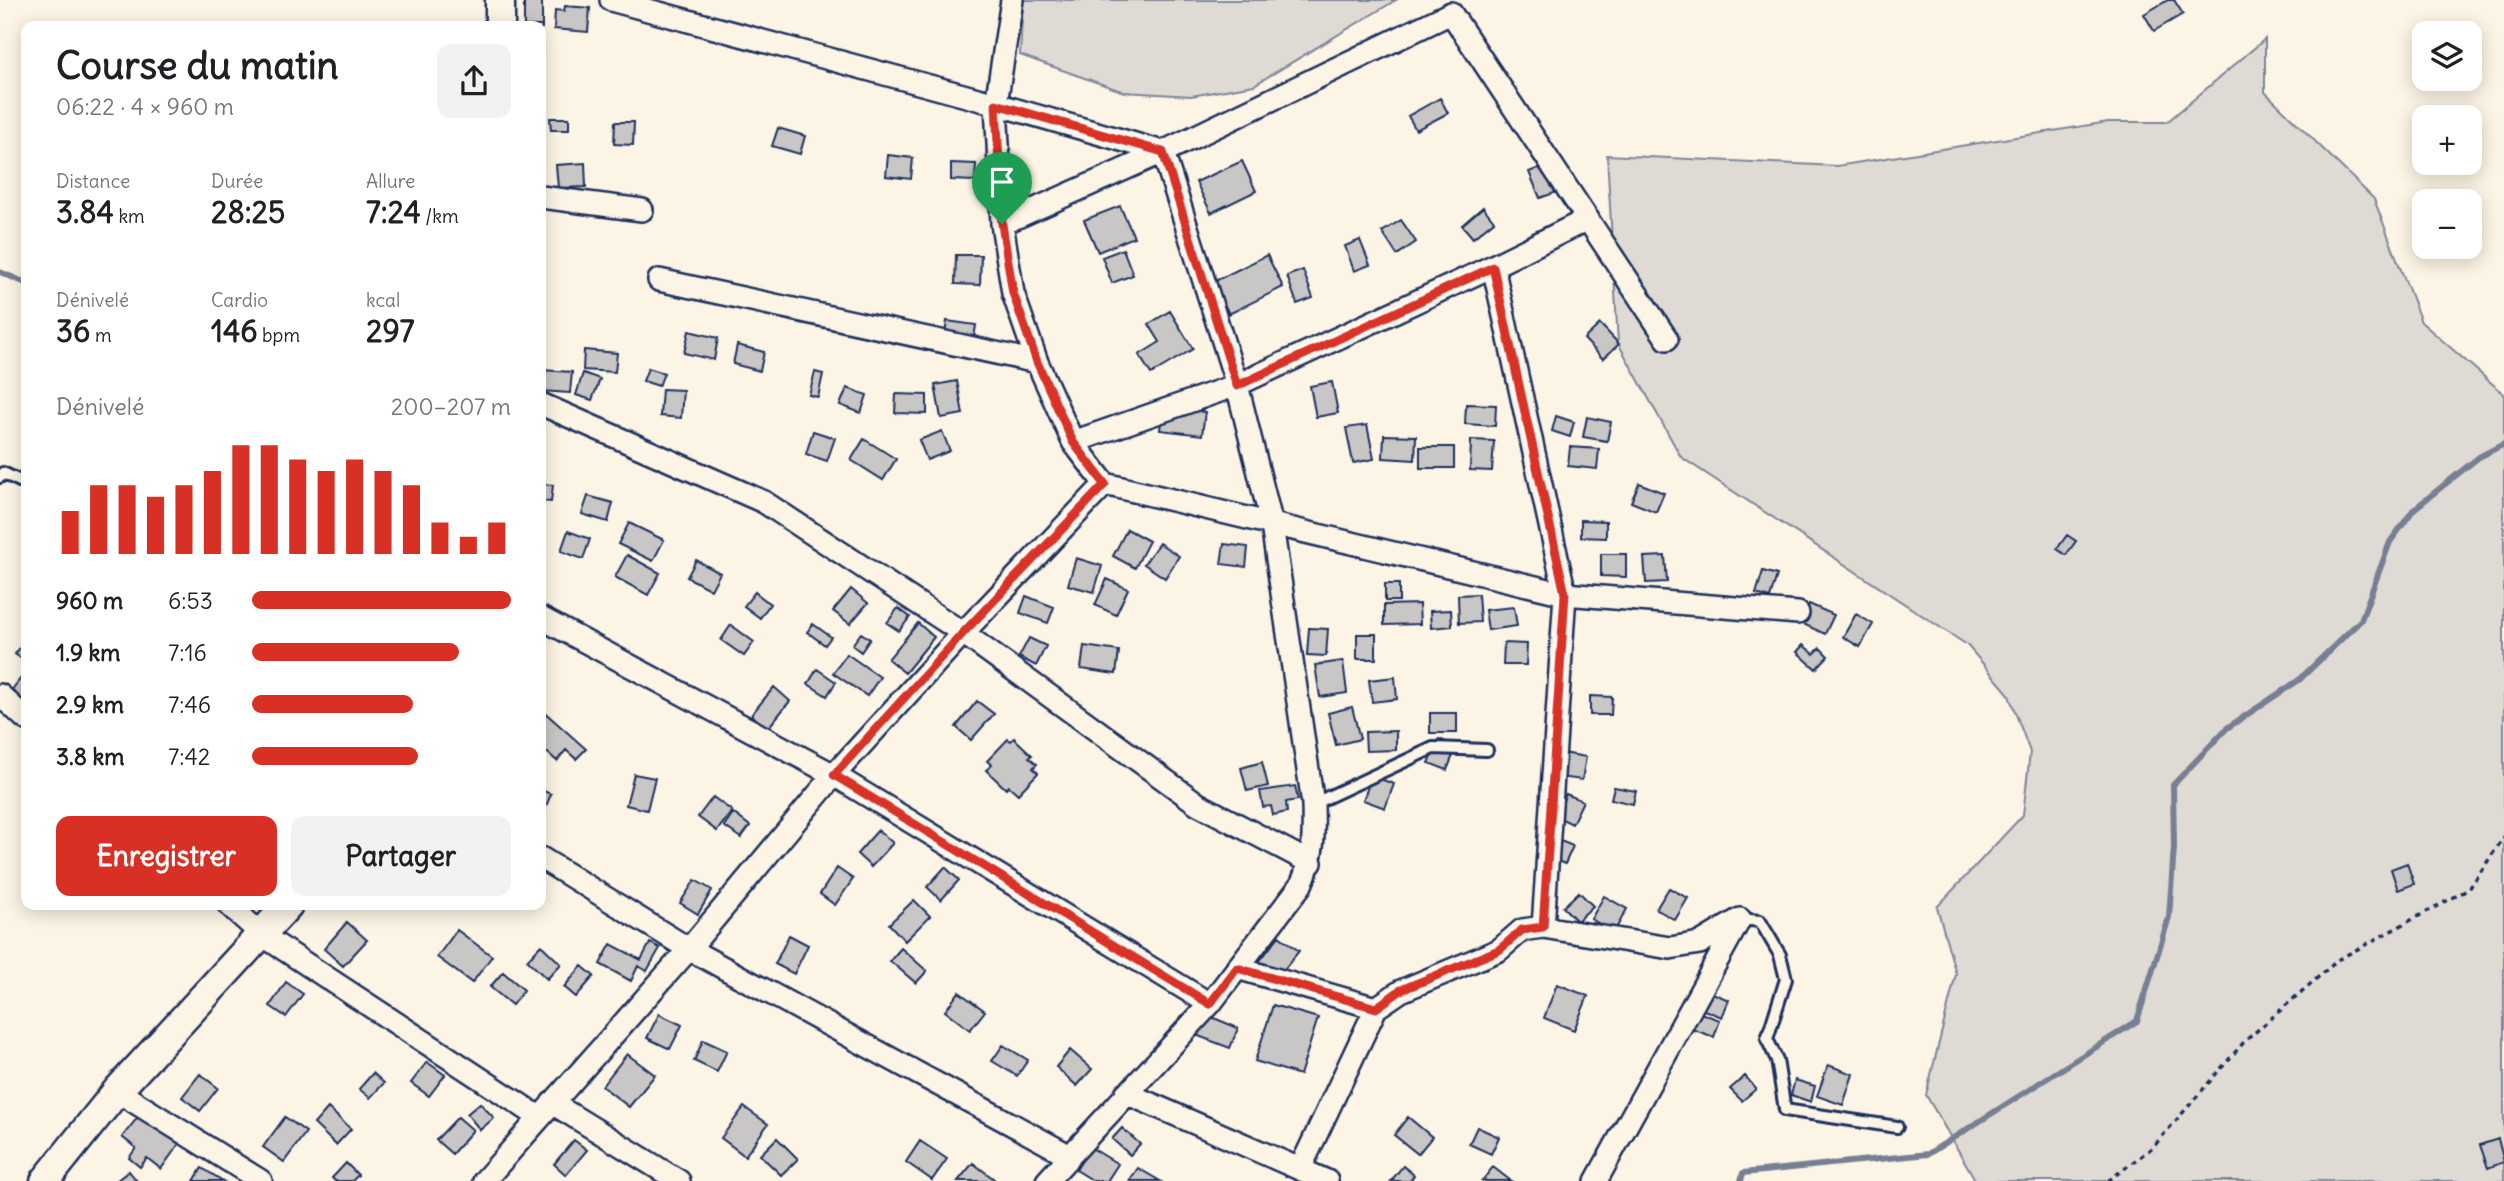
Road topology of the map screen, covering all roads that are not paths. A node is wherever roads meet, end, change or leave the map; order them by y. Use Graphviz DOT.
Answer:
graph roads {
  1 [pos="500,0"];
  2 [pos="611,0"];
  3 [pos="1012,0"];
  4 [pos="500,21"];
  5 [pos="996,104"];
  6 [pos="1163,152"];
  7 [pos="546,198"];
  8 [pos="642,210"];
  9 [pos="1587,219"];
  10 [pos="1002,224"];
  11 [pos="1493,267"];
  12 [pos="659,280"];
  13 [pos="1667,339"];
  14 [pos="1037,362"];
  15 [pos="1237,386"];
  16 [pos="546,406"];
  17 [pos="1073,442"];
  18 [pos="0,477"];
  19 [pos="21,482"];
  20 [pos="1105,484"];
  21 [pos="1272,525"];
  22 [pos="1565,594"];
  23 [pos="1798,613"];
  24 [pos="546,621"];
  25 [pos="963,633"];
  26 [pos="0,695"];
  27 [pos="21,714"];
  28 [pos="1488,750"];
  29 [pos="834,775"];
  30 [pos="1313,804"];
  31 [pos="546,861"];
  32 [pos="1311,863"];
  33 [pos="234,910"];
  34 [pos="284,910"];
  35 [pos="1740,919"];
  36 [pos="1543,927"];
  37 [pos="262,935"];
  38 [pos="689,948"];
  39 [pos="1237,968"];
  40 [pos="1210,1004"];
  41 [pos="1376,1008"];
  42 [pos="117,1091"];
  43 [pos="1126,1093"];
  44 [pos="545,1110"];
  45 [pos="1897,1127"];
  46 [pos="1070,1156"];
  47 [pos="1300,1169"];
  48 [pos="44,1181"];
  49 [pos="261,1181"];
  50 [pos="484,1181"];
  51 [pos="679,1181"];
  52 [pos="1047,1181"];
  53 [pos="1327,1181"];
  54 [pos="1596,1181"];
  1 -- 4 [label="street"];
  2 -- 5 [label="street"];
  3 -- 5 [label="street"];
  5 -- 6 [label="street"];
  5 -- 10 [label="street"];
  6 -- 9 [label="street"];
  6 -- 10 [label="street"];
  6 -- 15 [label="street"];
  7 -- 8 [label="street"];
  9 -- 11 [label="street"];
  9 -- 13 [label="street"];
  10 -- 14 [label="street"];
  11 -- 15 [label="street"];
  11 -- 22 [label="street"];
  12 -- 14 [label="street"];
  14 -- 17 [label="street"];
  15 -- 17 [label="street"];
  15 -- 21 [label="street"];
  16 -- 25 [label="street"];
  17 -- 20 [label="street"];
  18 -- 19 [label="lane"];
  20 -- 21 [label="street"];
  20 -- 25 [label="street"];
  21 -- 22 [label="street"];
  21 -- 30 [label="street"];
  22 -- 23 [label="street"];
  22 -- 36 [label="street"];
  24 -- 29 [label="street"];
  25 -- 29 [label="street"];
  25 -- 32 [label="street"];
  26 -- 27 [label="street"];
  28 -- 30 [label="lane"];
  29 -- 38 [label="street"];
  29 -- 40 [label="street"];
  30 -- 32 [label="street"];
  31 -- 38 [label="street"];
  32 -- 39 [label="street"];
  33 -- 37 [label="street"];
  34 -- 37 [label="street"];
  35 -- 36 [label="street"];
  35 -- 45 [label="lane"];
  35 -- 54 [label="street"];
  36 -- 41 [label="street"];
  37 -- 42 [label="street"];
  37 -- 44 [label="street"];
  38 -- 44 [label="street"];
  38 -- 46 [label="street"];
  39 -- 40 [label="street"];
  39 -- 41 [label="street"];
  40 -- 43 [label="street"];
  41 -- 47 [label="street"];
  42 -- 48 [label="street"];
  42 -- 49 [label="street"];
  43 -- 46 [label="street"];
  43 -- 47 [label="street"];
  44 -- 50 [label="street"];
  44 -- 51 [label="street"];
  46 -- 52 [label="street"];
  47 -- 53 [label="street"];
}
